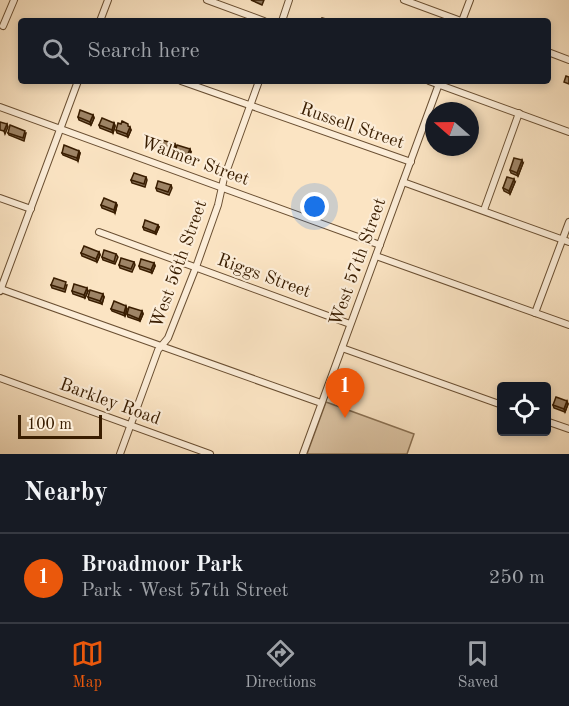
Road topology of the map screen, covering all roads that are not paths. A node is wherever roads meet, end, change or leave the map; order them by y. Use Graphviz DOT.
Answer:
graph roads {
  1 [pos="14,0"];
  2 [pos="108,0"];
  3 [pos="207,0"];
  4 [pos="289,0"];
  5 [pos="404,0"];
  6 [pos="470,0"];
  7 [pos="101,18"];
  8 [pos="256,18"];
  9 [pos="283,18"];
  10 [pos="454,18"];
  11 [pos="463,18"];
  12 [pos="3,26"];
  13 [pos="551,53"];
  14 [pos="569,60"];
  15 [pos="77,84"];
  16 [pos="189,84"];
  17 [pos="258,84"];
  18 [pos="440,84"];
  19 [pos="443,84"];
  20 [pos="0,106"];
  21 [pos="250,106"];
  22 [pos="519,113"];
  23 [pos="61,128"];
  24 [pos="569,132"];
  25 [pos="411,162"];
  26 [pos="403,182"];
  27 [pos="222,188"];
  28 [pos="0,198"];
  29 [pos="31,209"];
  30 [pos="484,210"];
  31 [pos="569,222"];
  32 [pos="99,232"];
  33 [pos="566,240"];
  34 [pos="380,245"];
  35 [pos="376,256"];
  36 [pos="196,267"];
  37 [pos="1,291"];
  38 [pos="535,313"];
  39 [pos="350,324"];
  40 [pos="569,325"];
  41 [pos="163,346"];
  42 [pos="342,348"];
  43 [pos="0,378"];
  44 [pos="321,403"];
  45 [pos="497,404"];
  46 [pos="551,423"];
  47 [pos="130,425"];
  48 [pos="569,429"];
  49 [pos="120,454"];
  50 [pos="210,454"];
  51 [pos="303,454"];
  1 -- 12 [label="street"];
  2 -- 7 [label="street"];
  3 -- 8 [label="street"];
  4 -- 9 [label="street"];
  5 -- 10 [label="street"];
  6 -- 11 [label="street"];
  13 -- 14 [label="street"];
  15 -- 23 [label="street"];
  16 -- 21 [label="street, Russell Street"];
  17 -- 21 [label="street, West 56th Street"];
  18 -- 25 [label="street, West 57th Street"];
  19 -- 22 [label="street"];
  20 -- 23 [label="street, Walmer Street"];
  21 -- 25 [label="street, Russell Street"];
  21 -- 27 [label="street, West 56th Street"];
  22 -- 24 [label="street"];
  22 -- 30 [label="street"];
  23 -- 27 [label="street, Walmer Street"];
  23 -- 29 [label="street"];
  25 -- 26 [label="street, West 57th Street"];
  26 -- 30 [label="street"];
  26 -- 34 [label="street, West 57th Street"];
  27 -- 34 [label="street, Walmer Street"];
  27 -- 36 [label="street, West 56th Street"];
  28 -- 29 [label="street"];
  29 -- 37 [label="street"];
  30 -- 33 [label="street"];
  31 -- 33 [label="street"];
  32 -- 36 [label="street, Riggs Street"];
  33 -- 38 [label="street"];
  34 -- 35 [label="street, West 57th Street"];
  35 -- 38 [label="street"];
  35 -- 39 [label="street, West 57th Street"];
  36 -- 39 [label="street, Riggs Street"];
  36 -- 41 [label="street, West 56th Street"];
  37 -- 41 [label="street"];
  38 -- 40 [label="street"];
  39 -- 42 [label="street, West 57th Street"];
  41 -- 44 [label="street"];
  41 -- 47 [label="street, West 56th Street"];
  42 -- 44 [label="street, West 57th Street"];
  42 -- 45 [label="street"];
  43 -- 47 [label="street, Barkley Road"];
  44 -- 51 [label="street, West 57th Street"];
  46 -- 48 [label="street"];
  47 -- 49 [label="street, West 56th Street"];
  47 -- 50 [label="street, Barkley Road"];
}
